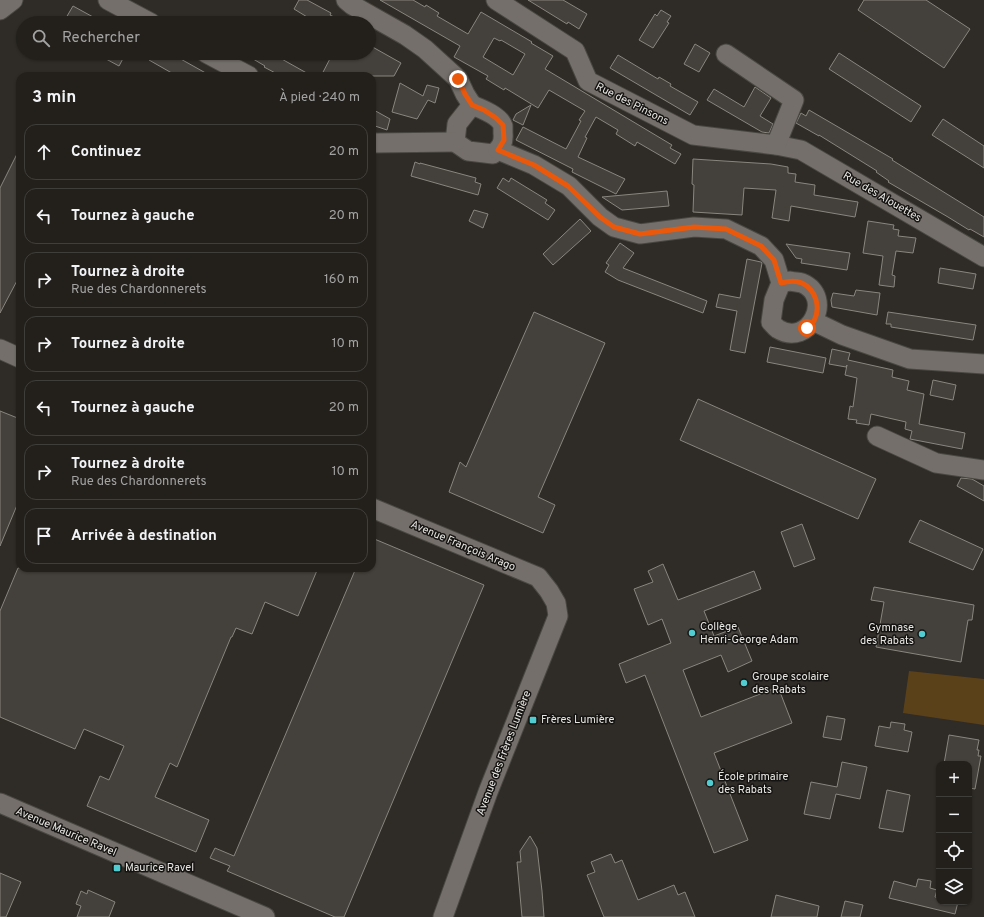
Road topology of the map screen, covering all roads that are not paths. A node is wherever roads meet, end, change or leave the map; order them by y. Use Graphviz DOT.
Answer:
graph roads {
  1 [pos="13,0"];
  2 [pos="108,0"];
  3 [pos="346,0"];
  4 [pos="496,0"];
  5 [pos="0,10"];
  6 [pos="138,16"];
  7 [pos="371,16"];
  8 [pos="376,19"];
  9 [pos="726,54"];
  10 [pos="219,60"];
  11 [pos="242,72"];
  12 [pos="472,105"];
  13 [pos="455,142"];
  14 [pos="376,143"];
  15 [pos="776,145"];
  16 [pos="498,150"];
  17 [pos="984,257"];
  18 [pos="781,283"];
  19 [pos="813,321"];
  20 [pos="0,349"];
  21 [pos="16,356"];
  22 [pos="984,364"];
  23 [pos="877,436"];
  24 [pos="984,470"];
  25 [pos="376,510"];
  26 [pos="548,591"];
  27 [pos="0,803"];
  28 [pos="265,917"];
  29 [pos="443,917"];
  1 -- 5 [label="street"];
  2 -- 6 [label="street"];
  3 -- 7 [label="street"];
  4 -- 15 [label="street, Rue des Pinsons"];
  8 -- 12 [label="street"];
  9 -- 15 [label="street"];
  10 -- 11 [label="street"];
  12 -- 13 [label="street"];
  12 -- 16 [label="street"];
  13 -- 14 [label="street"];
  13 -- 16 [label="street"];
  15 -- 17 [label="street, Rue des Alouettes"];
  16 -- 18 [label="street"];
  18 -- 19 [label="street"];
  18 -- 19 [label="street"];
  19 -- 22 [label="street"];
  20 -- 21 [label="street"];
  23 -- 24 [label="street"];
  25 -- 26 [label="street, Avenue François Arago"];
  26 -- 29 [label="street, Avenue des Frères Lumière"];
  27 -- 28 [label="street, Avenue Maurice Ravel"];
}
